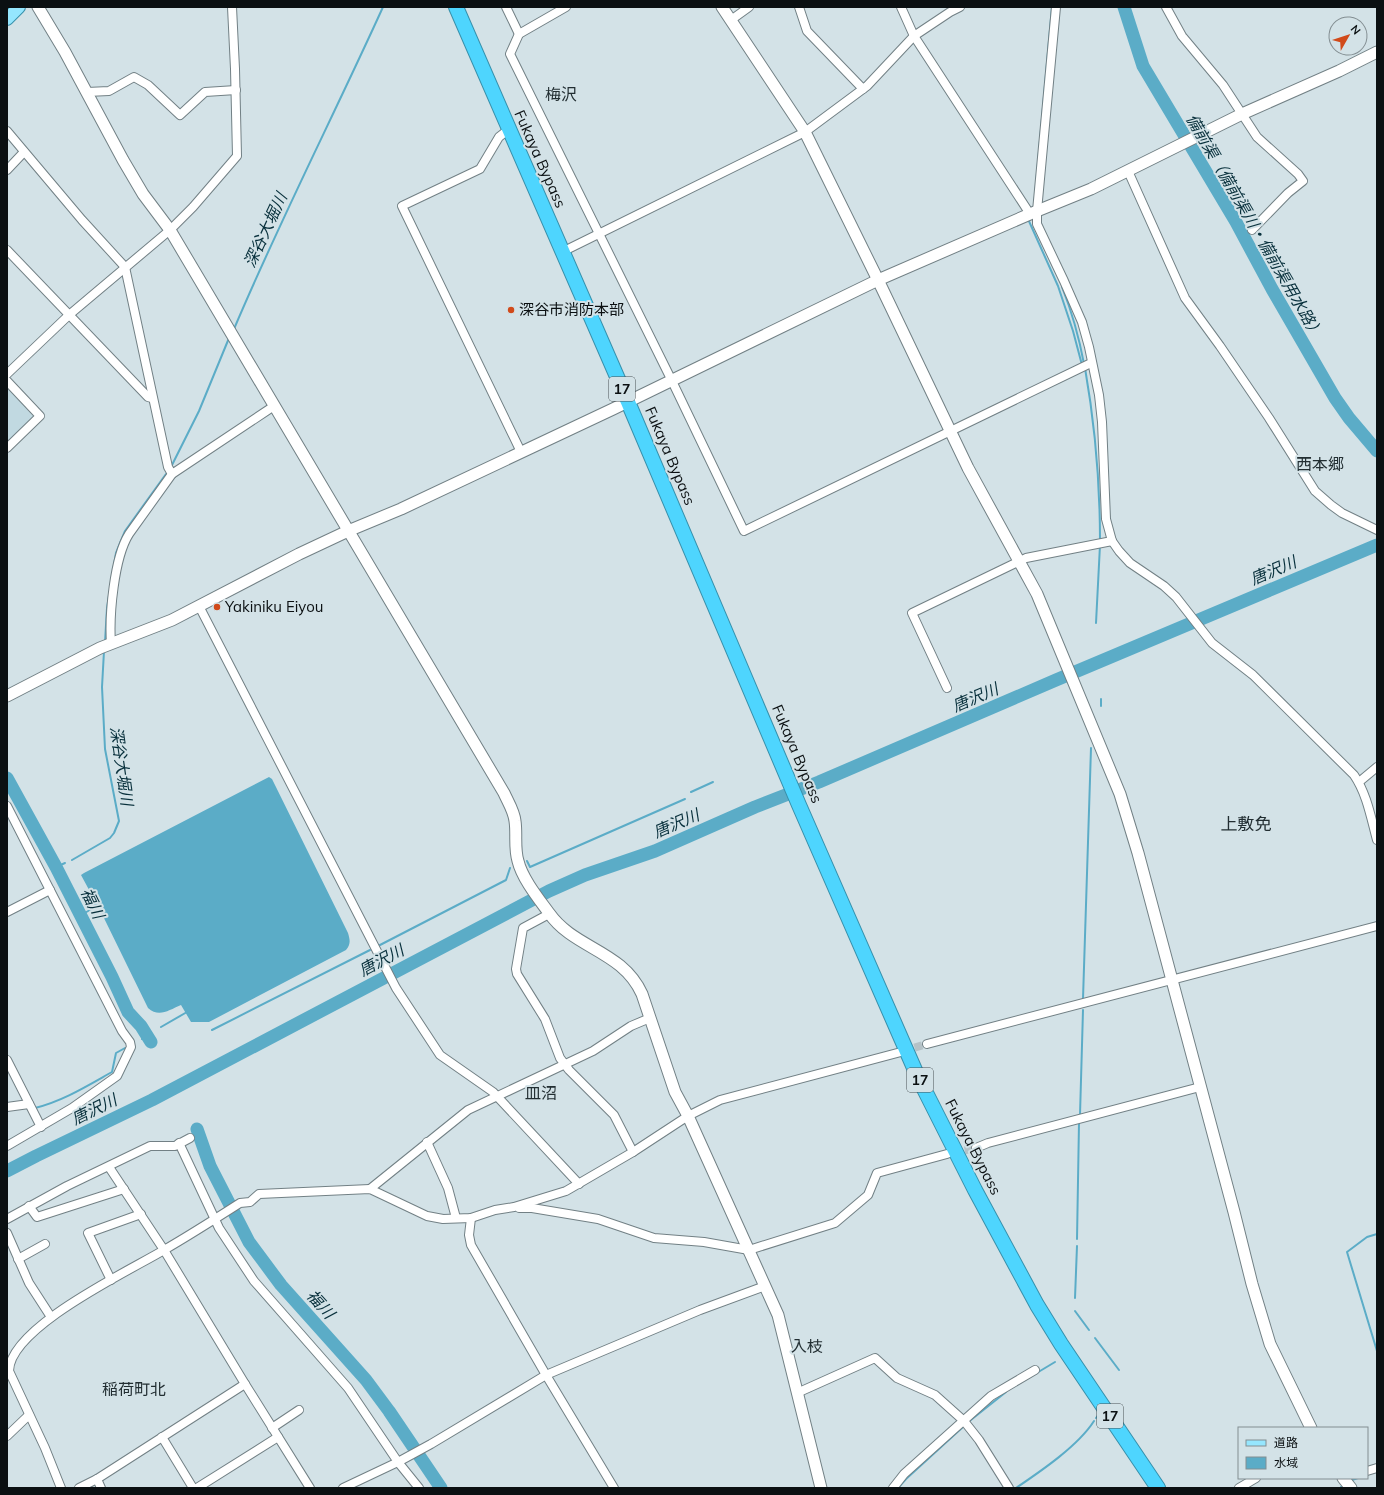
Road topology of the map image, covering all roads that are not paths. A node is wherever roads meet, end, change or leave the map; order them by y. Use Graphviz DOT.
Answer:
graph roads {
  1 [pos="19,7"];
  2 [pos="38,7"];
  3 [pos="232,7"];
  4 [pos="456,7"];
  5 [pos="506,7"];
  6 [pos="566,7"];
  7 [pos="722,7"];
  8 [pos="749,7"];
  9 [pos="799,7"];
  10 [pos="901,7"];
  11 [pos="960,7"];
  12 [pos="1056,7"];
  13 [pos="1166,7"];
  14 [pos="7,19"];
  15 [pos="731,20"];
  16 [pos="519,34"];
  17 [pos="914,36"];
  18 [pos="1377,52"];
  19 [pos="863,89"];
  20 [pos="236,90"];
  21 [pos="87,92"];
  22 [pos="1242,114"];
  23 [pos="508,130"];
  24 [pos="7,131"];
  25 [pos="805,132"];
  26 [pos="24,152"];
  27 [pos="7,170"];
  28 [pos="1128,171"];
  29 [pos="1034,212"];
  30 [pos="170,230"];
  31 [pos="1252,230"];
  32 [pos="599,235"];
  33 [pos="7,250"];
  34 [pos="562,252"];
  35 [pos="125,267"];
  36 [pos="878,280"];
  37 [pos="69,315"];
  38 [pos="1091,363"];
  39 [pos="7,374"];
  40 [pos="7,381"];
  41 [pos="672,381"];
  42 [pos="152,398"];
  43 [pos="628,402"];
  44 [pos="274,406"];
  45 [pos="950,432"];
  46 [pos="7,448"];
  47 [pos="522,452"];
  48 [pos="172,474"];
  49 [pos="1377,530"];
  50 [pos="348,531"];
  51 [pos="1112,541"];
  52 [pos="1019,561"];
  53 [pos="199,606"];
  54 [pos="111,644"];
  55 [pos="948,688"];
  56 [pos="7,696"];
  57 [pos="1377,767"];
  58 [pos="1359,782"];
  59 [pos="7,806"];
  60 [pos="1377,840"];
  61 [pos="50,890"];
  62 [pos="7,912"];
  63 [pos="548,912"];
  64 [pos="1377,926"];
  65 [pos="1173,981"];
  66 [pos="650,1018"];
  67 [pos="927,1044"];
  68 [pos="901,1052"];
  69 [pos="7,1060"];
  70 [pos="564,1064"];
  71 [pos="1200,1087"];
  72 [pos="496,1096"];
  73 [pos="29,1104"];
  74 [pos="7,1107"];
  75 [pos="688,1116"];
  76 [pos="41,1127"];
  77 [pos="190,1138"];
  78 [pos="427,1142"];
  79 [pos="179,1144"];
  80 [pos="7,1146"];
  81 [pos="976,1148"];
  82 [pos="633,1152"];
  83 [pos="947,1154"];
  84 [pos="109,1167"];
  85 [pos="578,1184"];
  86 [pos="124,1189"];
  87 [pos="370,1189"];
  88 [pos="29,1206"];
  89 [pos="514,1207"];
  90 [pos="141,1214"];
  91 [pos="217,1217"];
  92 [pos="456,1218"];
  93 [pos="470,1218"];
  94 [pos="7,1219"];
  95 [pos="7,1233"];
  96 [pos="44,1244"];
  97 [pos="164,1250"];
  98 [pos="749,1250"];
  99 [pos="18,1259"];
  100 [pos="111,1280"];
  101 [pos="765,1286"];
  102 [pos="51,1317"];
  103 [pos="1035,1370"];
  104 [pos="546,1375"];
  105 [pos="244,1384"];
  106 [pos="797,1393"];
  107 [pos="300,1410"];
  108 [pos="29,1415"];
  109 [pos="964,1420"];
  110 [pos="1311,1427"];
  111 [pos="272,1428"];
  112 [pos="7,1436"];
  113 [pos="278,1437"];
  114 [pos="162,1438"];
  115 [pos="400,1461"];
  116 [pos="1254,1479"];
  117 [pos="1345,1479"];
  118 [pos="97,1480"];
  119 [pos="61,1488"];
  120 [pos="78,1488"];
  121 [pos="101,1488"];
  122 [pos="193,1488"];
  123 [pos="197,1488"];
  124 [pos="310,1488"];
  125 [pos="343,1488"];
  126 [pos="419,1488"];
  127 [pos="614,1488"];
  128 [pos="821,1488"];
  129 [pos="893,1488"];
  130 [pos="1009,1488"];
  131 [pos="1158,1488"];
  132 [pos="1239,1488"];
  133 [pos="1351,1488"];
  1 -- 14 [label="main road"];
  2 -- 21 [label="street"];
  3 -- 20 [label="street"];
  4 -- 23 [label="highway, Fukaya Bypass / 17"];
  5 -- 16 [label="street"];
  6 -- 16 [label="street"];
  7 -- 15 [label="street"];
  8 -- 15 [label="street"];
  9 -- 19 [label="street"];
  10 -- 17 [label="street"];
  11 -- 17 [label="street"];
  12 -- 29 [label="street"];
  13 -- 22 [label="street"];
  15 -- 25 [label="street"];
  16 -- 32 [label="street"];
  17 -- 19 [label="street"];
  17 -- 29 [label="street"];
  18 -- 22 [label="street"];
  19 -- 25 [label="street"];
  20 -- 21 [label="street"];
  20 -- 30 [label="street"];
  21 -- 30 [label="street"];
  22 -- 28 [label="street"];
  22 -- 31 [label="street"];
  23 -- 34 [label="highway, Fukaya Bypass / 17"];
  23 -- 47 [label="street"];
  24 -- 26 [label="street"];
  25 -- 32 [label="street"];
  25 -- 36 [label="street"];
  26 -- 27 [label="street"];
  26 -- 35 [label="street"];
  28 -- 29 [label="street"];
  28 -- 49 [label="street"];
  29 -- 36 [label="street"];
  29 -- 38 [label="street"];
  30 -- 35 [label="street"];
  30 -- 44 [label="street"];
  32 -- 34 [label="street"];
  32 -- 41 [label="street"];
  33 -- 37 [label="street"];
  34 -- 43 [label="highway, Fukaya Bypass / 17"];
  35 -- 37 [label="street"];
  35 -- 42 [label="street"];
  36 -- 41 [label="street"];
  36 -- 45 [label="street"];
  37 -- 39 [label="street"];
  37 -- 42 [label="street"];
  38 -- 45 [label="street"];
  38 -- 51 [label="street"];
  40 -- 46 [label="street"];
  41 -- 43 [label="street"];
  41 -- 45 [label="street"];
  42 -- 48 [label="street"];
  43 -- 47 [label="street"];
  43 -- 131 [label="highway, Fukaya Bypass / 17"];
  44 -- 48 [label="street"];
  44 -- 50 [label="street"];
  45 -- 52 [label="street"];
  47 -- 50 [label="street"];
  48 -- 54 [label="street"];
  50 -- 53 [label="street"];
  50 -- 63 [label="street"];
  51 -- 52 [label="street"];
  51 -- 58 [label="street"];
  52 -- 55 [label="street"];
  52 -- 65 [label="street"];
  53 -- 54 [label="street"];
  53 -- 72 [label="street"];
  54 -- 56 [label="street"];
  57 -- 58 [label="street"];
  58 -- 60 [label="street"];
  59 -- 61 [label="street"];
  61 -- 62 [label="street"];
  61 -- 76 [label="street"];
  63 -- 66 [label="street"];
  63 -- 70 [label="street"];
  64 -- 65 [label="street"];
  65 -- 67 [label="street"];
  65 -- 71 [label="street"];
  66 -- 70 [label="street"];
  66 -- 75 [label="street"];
  68 -- 75 [label="street"];
  69 -- 73 [label="street"];
  70 -- 72 [label="street"];
  70 -- 82 [label="street"];
  71 -- 81 [label="street"];
  71 -- 110 [label="street"];
  72 -- 78 [label="street"];
  72 -- 85 [label="street"];
  73 -- 74 [label="street"];
  73 -- 76 [label="street"];
  75 -- 82 [label="street"];
  75 -- 98 [label="street"];
  76 -- 80 [label="street"];
  77 -- 79 [label="street"];
  78 -- 87 [label="street"];
  78 -- 92 [label="street"];
  79 -- 84 [label="street"];
  79 -- 91 [label="street"];
  82 -- 85 [label="street"];
  83 -- 98 [label="street"];
  84 -- 86 [label="street"];
  84 -- 88 [label="street"];
  85 -- 89 [label="street"];
  86 -- 88 [label="street"];
  86 -- 90 [label="street"];
  87 -- 91 [label="street"];
  87 -- 92 [label="street"];
  88 -- 94 [label="street"];
  89 -- 93 [label="street"];
  89 -- 98 [label="street"];
  90 -- 97 [label="street"];
  90 -- 100 [label="street"];
  91 -- 97 [label="street"];
  91 -- 115 [label="street"];
  92 -- 93 [label="street"];
  93 -- 104 [label="street"];
  95 -- 99 [label="street"];
  96 -- 99 [label="street"];
  97 -- 100 [label="street"];
  97 -- 105 [label="street"];
  98 -- 101 [label="street"];
  99 -- 102 [label="street"];
  100 -- 102 [label="street"];
  101 -- 104 [label="street"];
  101 -- 106 [label="street"];
  102 -- 108 [label="street"];
  103 -- 109 [label="street"];
  104 -- 115 [label="street"];
  104 -- 127 [label="street"];
  105 -- 111 [label="street"];
  105 -- 114 [label="street"];
  106 -- 109 [label="street"];
  106 -- 128 [label="street"];
  107 -- 111 [label="street"];
  108 -- 112 [label="street"];
  108 -- 119 [label="street"];
  109 -- 129 [label="street"];
  109 -- 130 [label="street"];
  111 -- 113 [label="street"];
  113 -- 123 [label="street"];
  113 -- 124 [label="street"];
  114 -- 118 [label="street"];
  114 -- 122 [label="street"];
  115 -- 125 [label="street"];
  115 -- 126 [label="street"];
  116 -- 132 [label="street"];
  117 -- 133 [label="street"];
  118 -- 120 [label="street"];
  118 -- 121 [label="street"];
}
